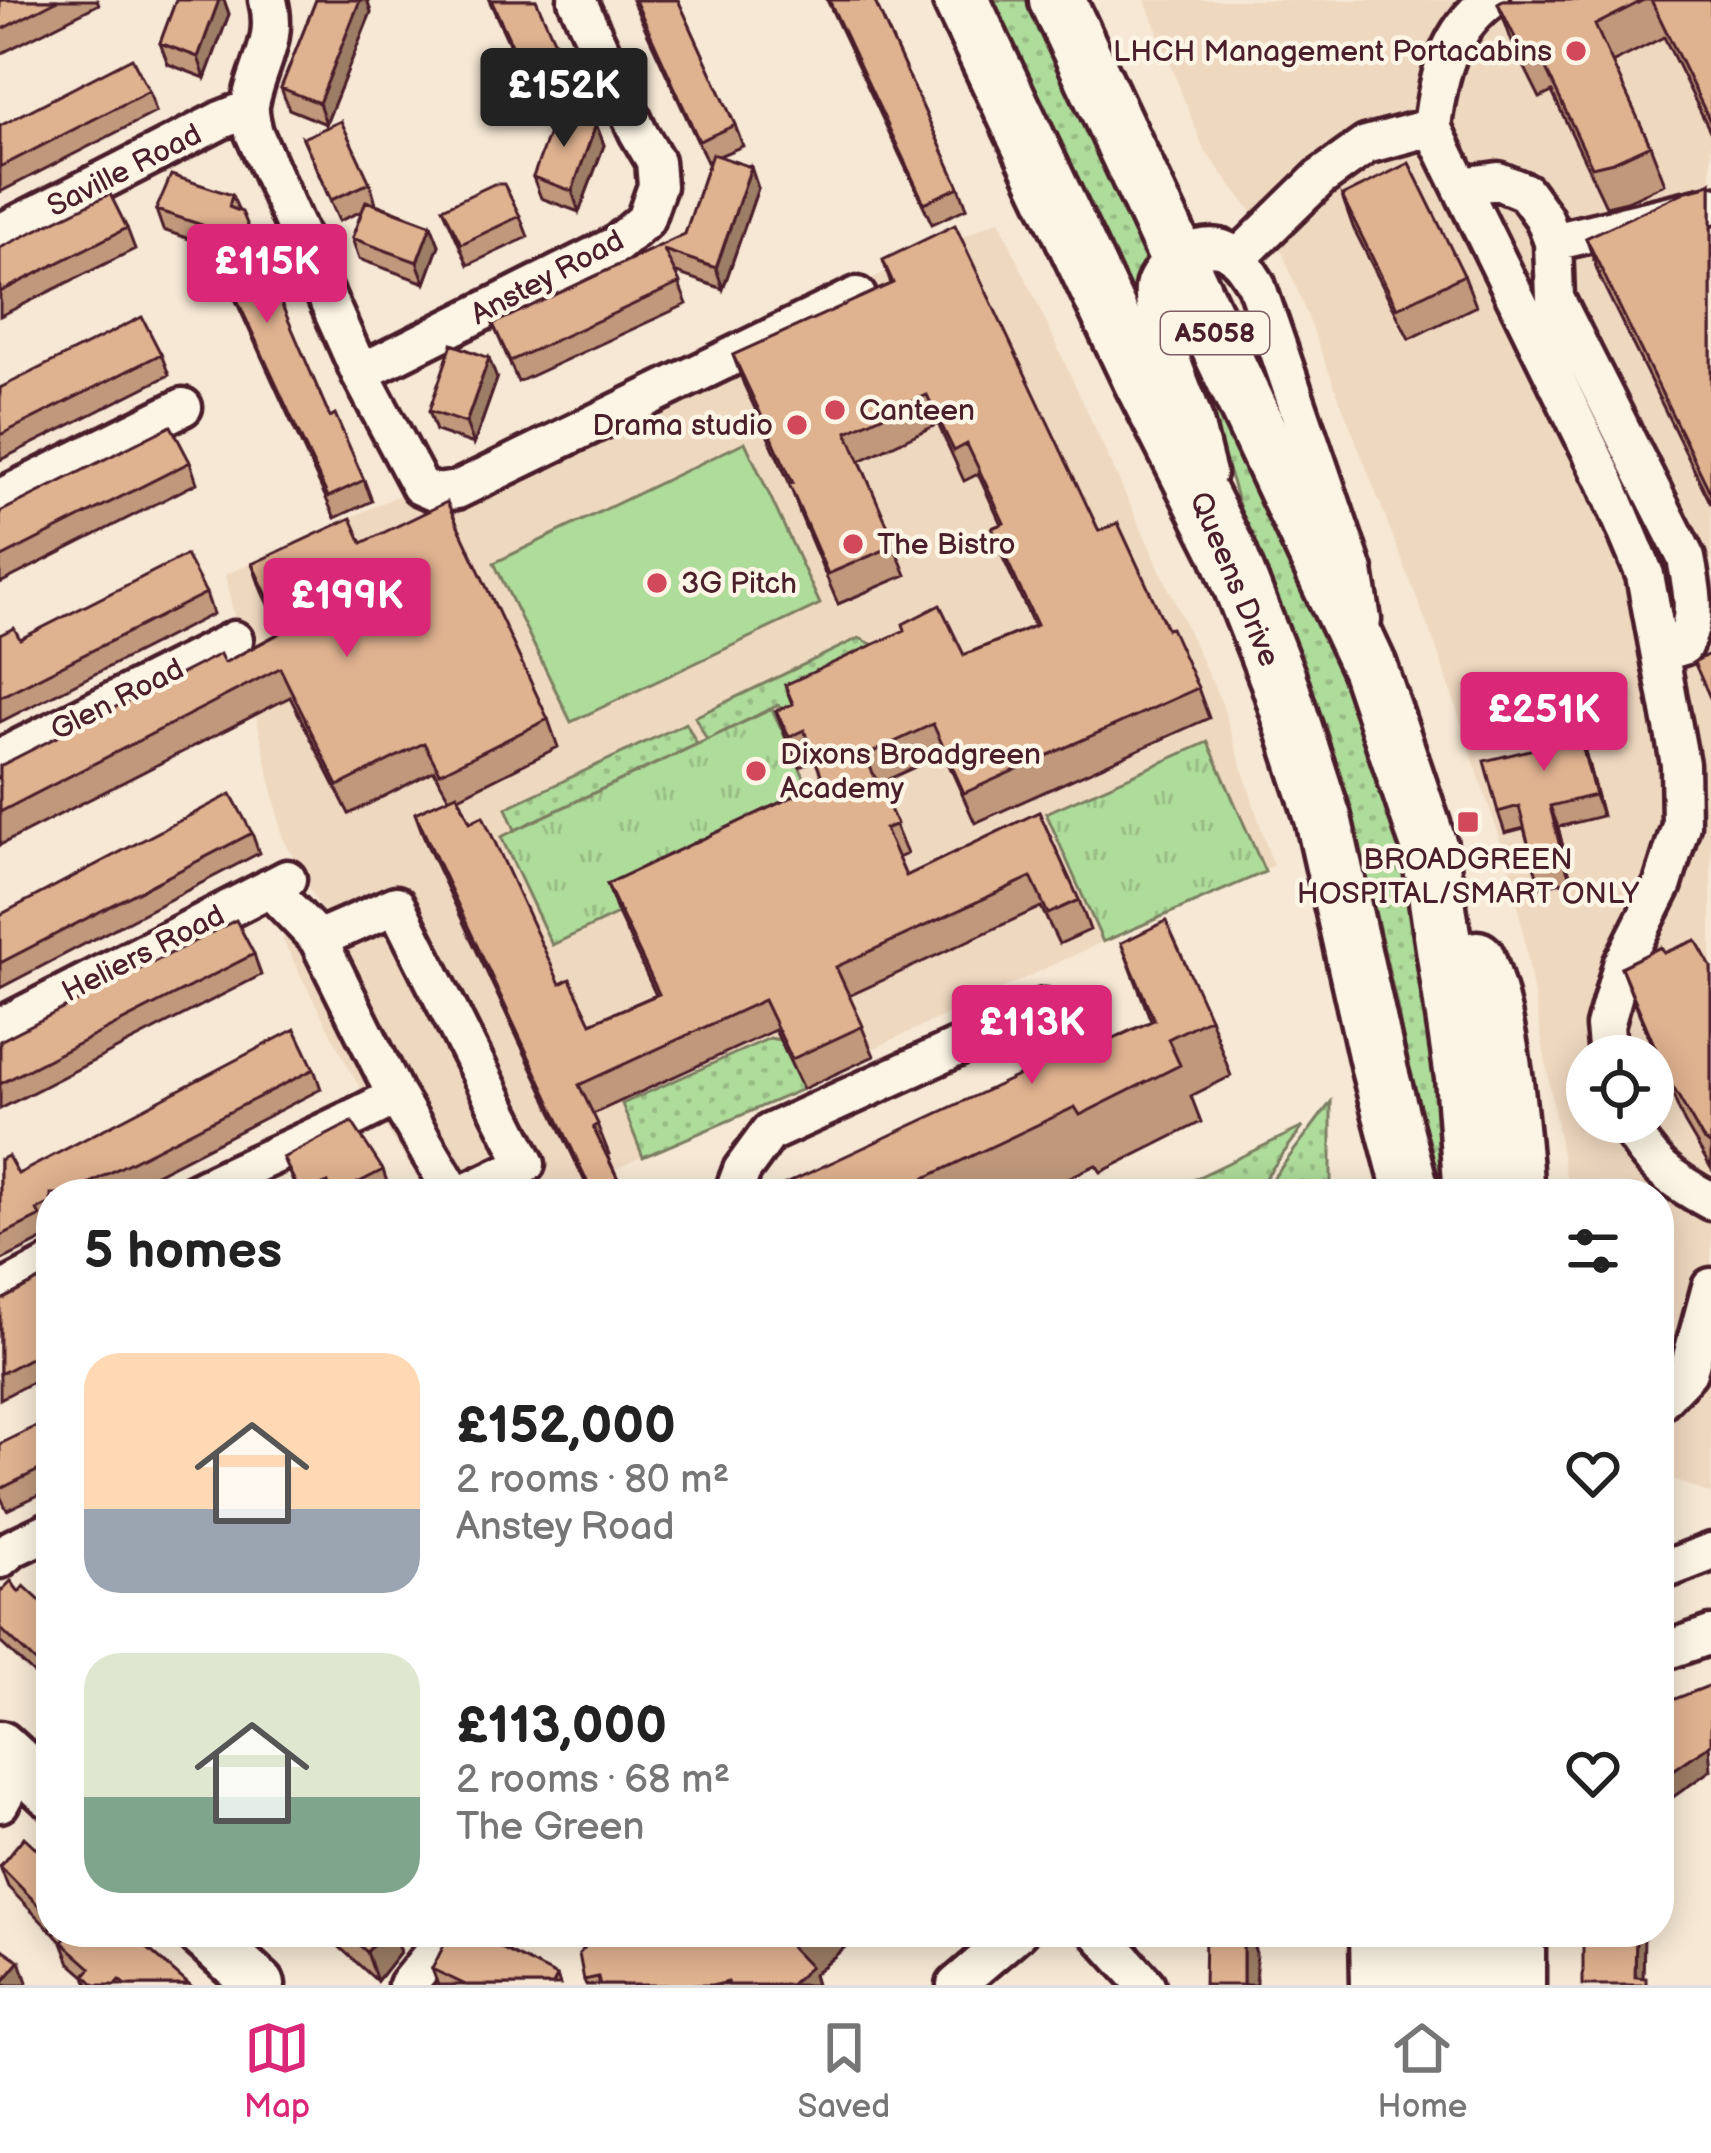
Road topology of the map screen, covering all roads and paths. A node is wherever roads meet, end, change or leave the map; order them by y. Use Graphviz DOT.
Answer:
graph roads {
  1 [pos="268,0"];
  2 [pos="577,0"];
  3 [pos="961,0"];
  4 [pos="1058,0"];
  5 [pos="1490,0"];
  6 [pos="249,110"];
  7 [pos="1432,127"];
  8 [pos="1460,186"];
  9 [pos="1711,205"];
  10 [pos="0,233"];
  11 [pos="1553,242"];
  12 [pos="1180,257"];
  13 [pos="1238,258"];
  14 [pos="857,296"];
  15 [pos="360,373"];
  16 [pos="184,407"];
  17 [pos="0,498"];
  18 [pos="1228,552"];
  19 [pos="234,640"];
  20 [pos="1660,653"];
  21 [pos="1369,667"];
  22 [pos="0,758"];
  23 [pos="1429,846"];
  24 [pos="318,939"];
  25 [pos="1044,1008"];
  26 [pos="0,1027"];
  27 [pos="1606,1035"];
  28 [pos="1380,1072"];
  29 [pos="396,1096"];
  30 [pos="1638,1143"];
  31 [pos="260,1179"];
  32 [pos="449,1179"];
  33 [pos="492,1179"];
  34 [pos="739,1179"];
  35 [pos="1383,1179"];
  36 [pos="1408,1179"];
  37 [pos="1471,1179"];
  38 [pos="1514,1179"];
  39 [pos="1711,1202"];
  40 [pos="36,1273"];
  41 [pos="1711,1287"];
  42 [pos="0,1292"];
  43 [pos="1674,1386"];
  44 [pos="36,1537"];
  45 [pos="1711,1552"];
  46 [pos="0,1559"];
  47 [pos="1674,1566"];
  48 [pos="1711,1635"];
  49 [pos="1674,1648"];
  50 [pos="218,1947"];
  51 [pos="438,1947"];
  52 [pos="1000,1947"];
  53 [pos="1112,1947"];
  54 [pos="1378,1947"];
  55 [pos="1426,1947"];
  56 [pos="1470,1947"];
  57 [pos="1517,1947"];
  58 [pos="260,1985"];
  59 [pos="407,1985"];
  60 [pos="956,1985"];
  61 [pos="1146,1985"];
  62 [pos="1378,1985"];
  63 [pos="1426,1985"];
  64 [pos="1470,1985"];
  65 [pos="1516,1985"];
  1 -- 6 [label="street"];
  2 -- 15 [label="street, Anstey Road"];
  3 -- 18 [label="highway, Queens Drive / A5058"];
  4 -- 12 [label="highway, A5058"];
  5 -- 7 [label="street"];
  6 -- 10 [label="street, Saville Road"];
  6 -- 15 [label="street"];
  7 -- 8 [label="street"];
  7 -- 13 [label="street"];
  8 -- 11 [label="street"];
  8 -- 20 [label="street"];
  9 -- 11 [label="street"];
  11 -- 20 [label="street"];
  12 -- 13 [label="street"];
  12 -- 18 [label="street"];
  12 -- 21 [label="highway, A5058"];
  13 -- 21 [label="street"];
  14 -- 15 [label="street"];
  16 -- 17 [label="street"];
  18 -- 28 [label="highway, Queens Drive / A5058"];
  19 -- 22 [label="street, Glen Road"];
  20 -- 27 [label="street"];
  21 -- 23 [label="highway, A5058"];
  23 -- 37 [label="highway, A5058"];
  23 -- 38 [label="highway"];
  24 -- 26 [label="street, Heliers Road"];
  24 -- 29 [label="street"];
  24 -- 33 [label="street"];
  25 -- 34 [label="street"];
  28 -- 35 [label="highway"];
  28 -- 36 [label="highway, Queens Drive / A5058"];
  29 -- 31 [label="street"];
  29 -- 32 [label="street"];
  30 -- 39 [label="street"];
  40 -- 42 [label="street"];
  41 -- 43 [label="street"];
  44 -- 46 [label="street"];
  45 -- 47 [label="street"];
  48 -- 49 [label="street"];
  50 -- 58 [label="main road"];
  51 -- 59 [label="street"];
  52 -- 60 [label="street"];
  53 -- 61 [label="street"];
  54 -- 62 [label="highway"];
  55 -- 63 [label="highway"];
  56 -- 64 [label="highway"];
  57 -- 65 [label="highway"];
}
